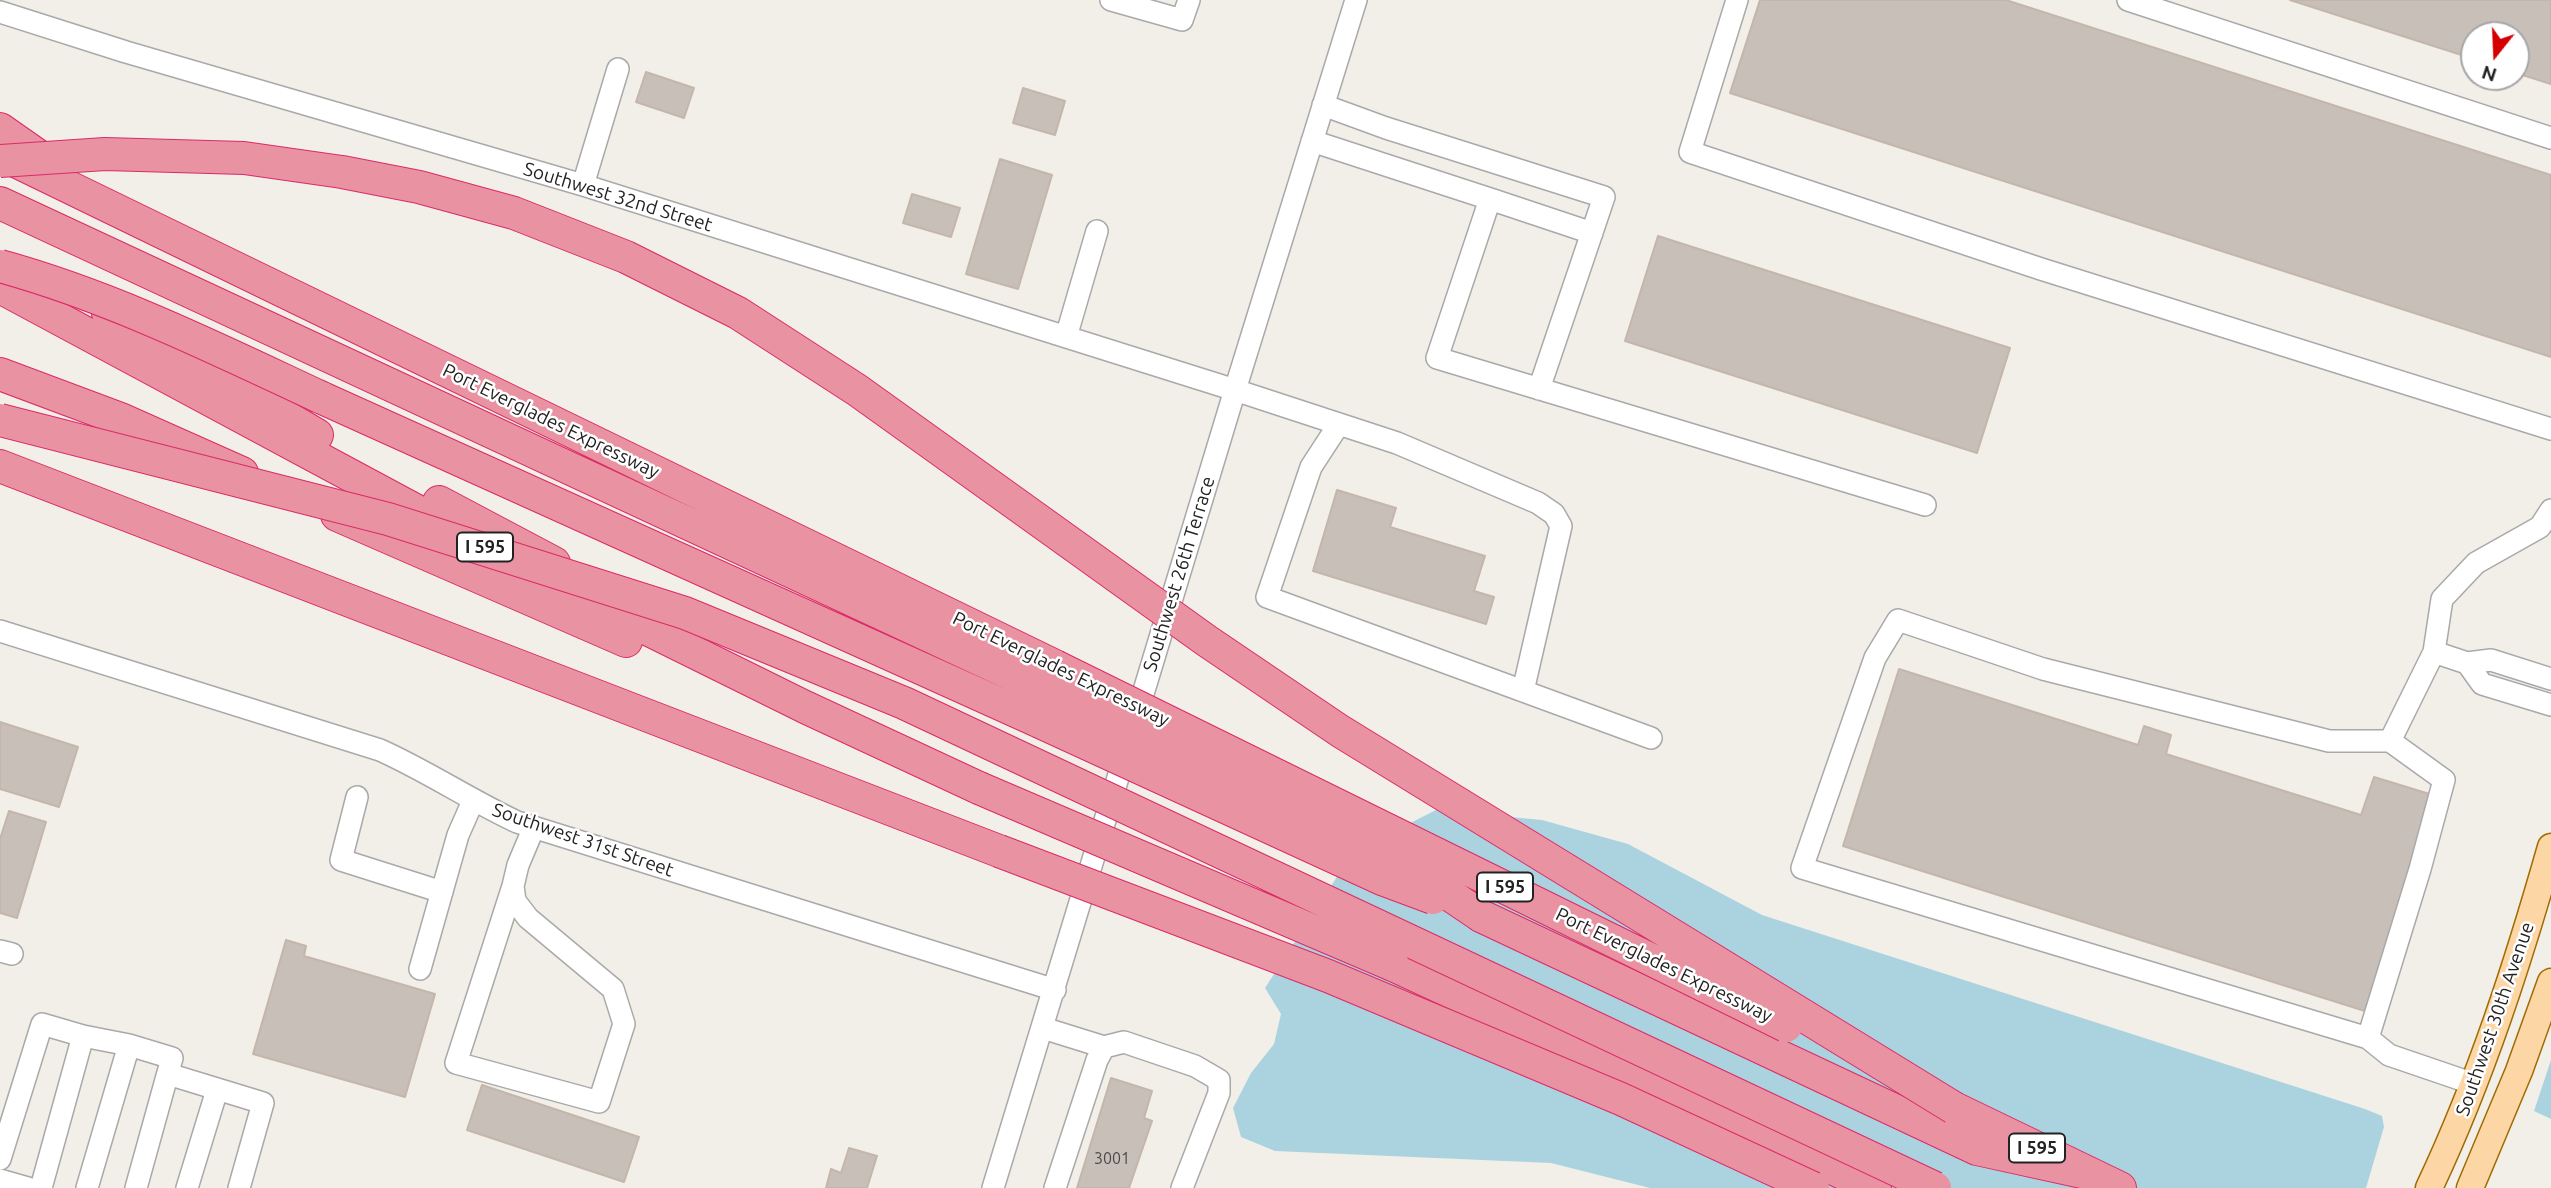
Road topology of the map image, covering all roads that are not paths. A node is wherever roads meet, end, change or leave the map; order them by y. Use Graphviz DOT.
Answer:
graph roads {
  1 [pos="1111,0"];
  2 [pos="1189,0"];
  3 [pos="1356,0"];
  4 [pos="1737,0"];
  5 [pos="2128,0"];
  6 [pos="0,12"];
  7 [pos="618,69"];
  8 [pos="1323,105"];
  9 [pos="0,130"];
  10 [pos="2551,138"];
  11 [pos="1312,141"];
  12 [pos="0,153"];
  13 [pos="0,161"];
  14 [pos="583,185"];
  15 [pos="1490,199"];
  16 [pos="0,203"];
  17 [pos="126,214"];
  18 [pos="1097,231"];
  19 [pos="1592,233"];
  20 [pos="0,252"];
  21 [pos="0,266"];
  22 [pos="0,287"];
  23 [pos="1066,337"];
  24 [pos="0,374"];
  25 [pos="1539,389"];
  26 [pos="1234,390"];
  27 [pos="0,420"];
  28 [pos="1339,424"];
  29 [pos="2551,429"];
  30 [pos="0,466"];
  31 [pos="1925,506"];
  32 [pos="2551,510"];
  33 [pos="0,631"];
  34 [pos="2434,652"];
  35 [pos="2467,663"];
  36 [pos="2551,678"];
  37 [pos="1053,679"];
  38 [pos="1523,691"];
  39 [pos="2551,705"];
  40 [pos="805,707"];
  41 [pos="1651,738"];
  42 [pos="2390,741"];
  43 [pos="979,788"];
  44 [pos="357,797"];
  45 [pos="472,801"];
  46 [pos="534,827"];
  47 [pos="2551,847"];
  48 [pos="513,886"];
  49 [pos="442,892"];
  50 [pos="1481,916"];
  51 [pos="420,969"];
  52 [pos="2551,982"];
  53 [pos="1055,990"];
  54 [pos="1043,1028"];
  55 [pos="83,1036"];
  56 [pos="2368,1038"];
  57 [pos="129,1045"];
  58 [pos="1104,1047"];
  59 [pos="168,1074"];
  60 [pos="2474,1084"];
  61 [pos="217,1090"];
  62 [pos="1954,1108"];
  63 [pos="0,1159"];
  64 [pos="2091,1174"];
  65 [pos="0,1180"];
  66 [pos="28,1188"];
  67 [pos="41,1188"];
  68 [pos="87,1188"];
  69 [pos="136,1188"];
  70 [pos="187,1188"];
  71 [pos="239,1188"];
  72 [pos="993,1188"];
  73 [pos="1055,1188"];
  74 [pos="1182,1188"];
  75 [pos="1813,1188"];
  76 [pos="1875,1188"];
  77 [pos="1935,1188"];
  78 [pos="2120,1188"];
  79 [pos="2428,1188"];
  80 [pos="2470,1188"];
  1 -- 2 [label="street"];
  3 -- 8 [label="street, Southwest 26th Terrace"];
  4 -- 29 [label="street"];
  5 -- 10 [label="street"];
  6 -- 14 [label="street, Southwest 32nd Street"];
  7 -- 14 [label="street"];
  8 -- 11 [label="street, Southwest 26th Terrace"];
  8 -- 19 [label="street"];
  9 -- 17 [label="highway"];
  11 -- 15 [label="street"];
  11 -- 26 [label="street, Southwest 26th Terrace"];
  12 -- 17 [label="highway, Port Everglades Expressway / I 595"];
  13 -- 62 [label="highway, bridge"];
  14 -- 23 [label="street, Southwest 32nd Street"];
  15 -- 19 [label="street"];
  15 -- 25 [label="street"];
  16 -- 37 [label="highway"];
  17 -- 37 [label="highway, Port Everglades Expressway / I 595"];
  18 -- 23 [label="street"];
  19 -- 25 [label="street"];
  20 -- 40 [label="highway"];
  21 -- 50 [label="highway, bridge"];
  22 -- 40 [label="highway, I 595"];
  23 -- 26 [label="street, Southwest 32nd Street"];
  24 -- 43 [label="highway"];
  25 -- 31 [label="street"];
  26 -- 28 [label="street, Southwest 32nd Street"];
  26 -- 53 [label="street, Southwest 26th Terrace"];
  27 -- 77 [label="highway, bridge"];
  28 -- 38 [label="street, Southwest 32nd Street"];
  28 -- 38 [label="street"];
  30 -- 75 [label="highway, bridge"];
  32 -- 34 [label="street"];
  33 -- 45 [label="street, Southwest 31st Street"];
  34 -- 35 [label="street"];
  34 -- 42 [label="street"];
  35 -- 36 [label="street"];
  35 -- 39 [label="street"];
  37 -- 50 [label="highway, bridge"];
  37 -- 62 [label="highway, Port Everglades Expressway / I 595, bridge"];
  38 -- 41 [label="street"];
  40 -- 43 [label="highway, I 595"];
  42 -- 56 [label="street"];
  42 -- 56 [label="street"];
  43 -- 76 [label="highway, I 595, bridge"];
  44 -- 49 [label="street"];
  45 -- 46 [label="street, Southwest 31st Street"];
  45 -- 49 [label="street"];
  46 -- 48 [label="street"];
  46 -- 53 [label="street, Southwest 31st Street"];
  47 -- 60 [label="main road, Southwest 30th Avenue"];
  48 -- 48 [label="street"];
  49 -- 51 [label="street"];
  50 -- 64 [label="highway"];
  52 -- 80 [label="main road, Southwest 30th Avenue"];
  53 -- 54 [label="street, Southwest 26th Terrace"];
  54 -- 58 [label="street"];
  54 -- 72 [label="street, Southwest 26th Terrace"];
  55 -- 57 [label="street"];
  55 -- 63 [label="street"];
  55 -- 67 [label="street"];
  56 -- 60 [label="street"];
  57 -- 59 [label="street"];
  57 -- 68 [label="street"];
  58 -- 73 [label="street"];
  58 -- 74 [label="street"];
  59 -- 61 [label="street"];
  59 -- 69 [label="street"];
  60 -- 79 [label="main road, Southwest 30th Avenue"];
  61 -- 70 [label="street"];
  61 -- 71 [label="street"];
  62 -- 64 [label="highway, Port Everglades Expressway / I 595"];
  64 -- 78 [label="highway, Port Everglades Expressway / I 595"];
  65 -- 66 [label="street"];
}
